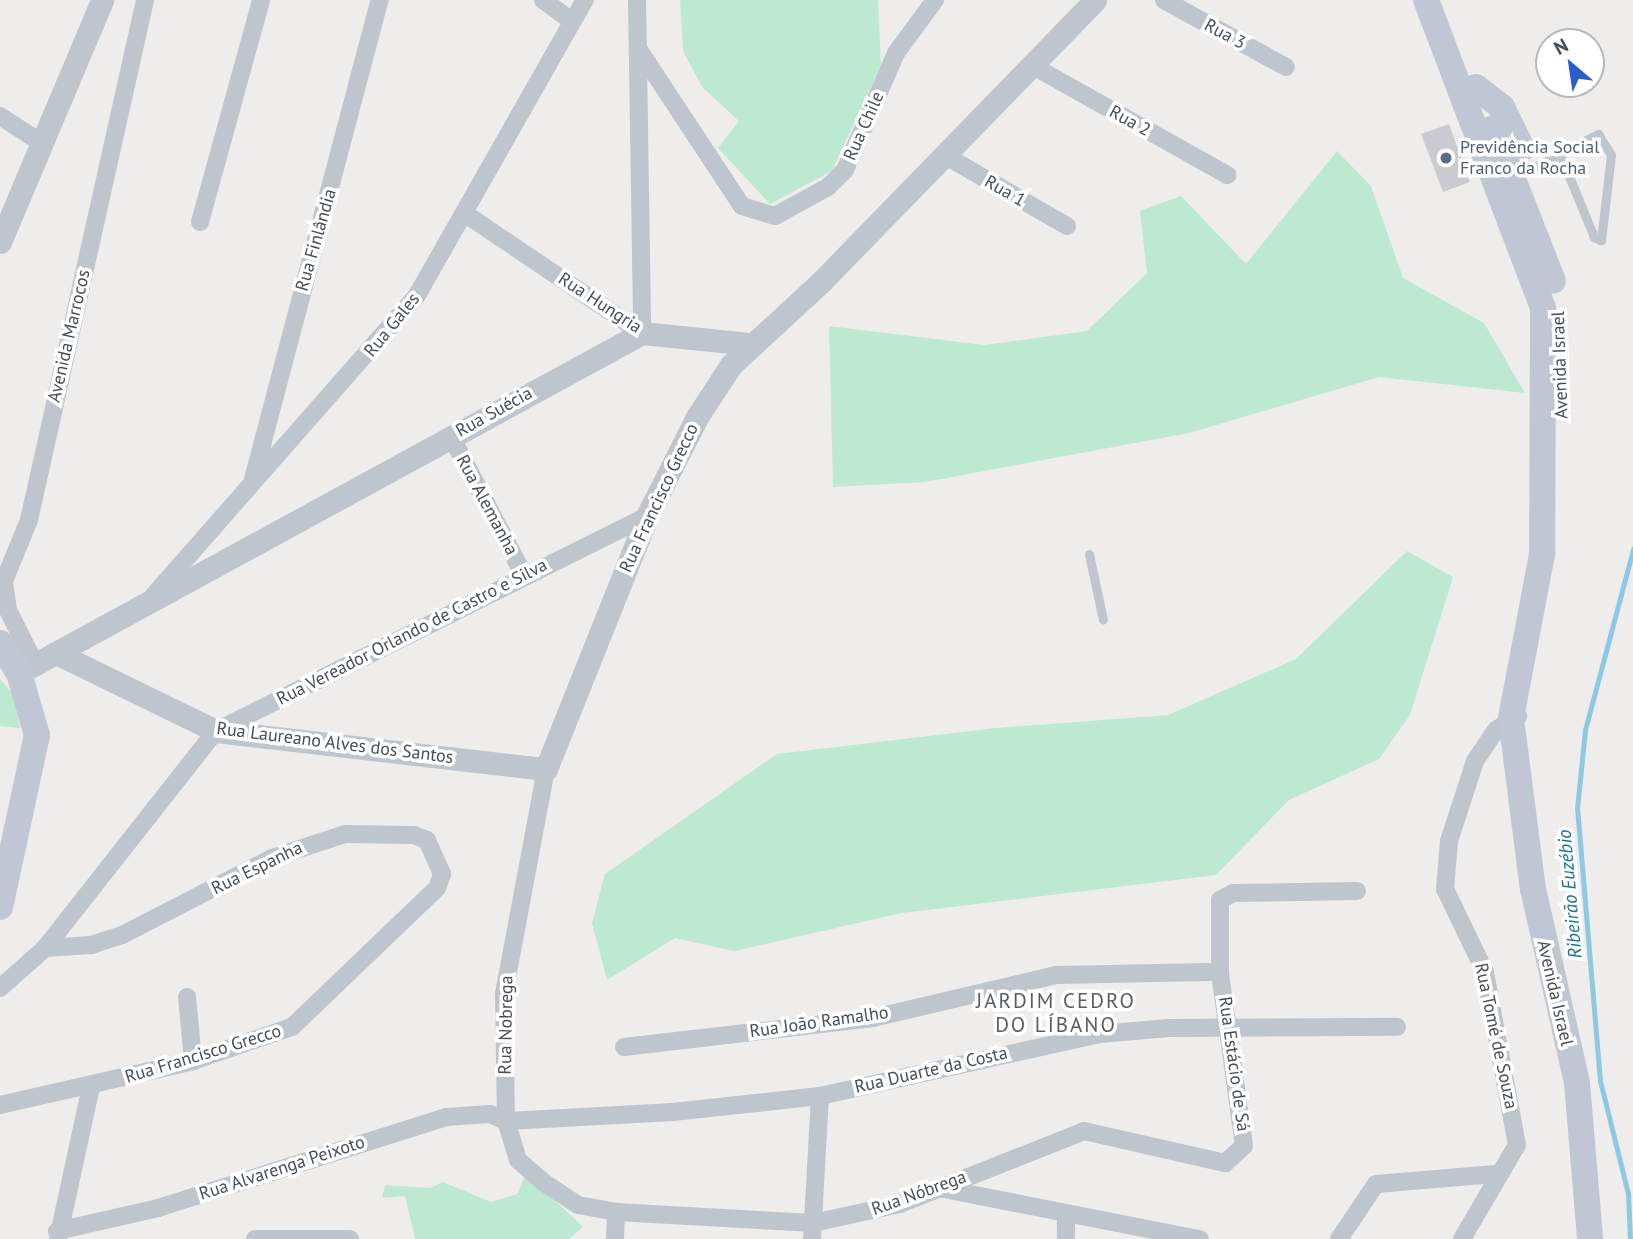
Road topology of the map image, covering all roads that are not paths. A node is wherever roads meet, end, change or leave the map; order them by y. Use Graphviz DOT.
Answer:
graph roads {
  1 [pos="102,0"];
  2 [pos="145,0"];
  3 [pos="261,0"];
  4 [pos="380,0"];
  5 [pos="542,0"];
  6 [pos="585,0"];
  7 [pos="637,0"];
  8 [pos="935,0"];
  9 [pos="1095,0"];
  10 [pos="1164,0"];
  11 [pos="1426,0"];
  12 [pos="1443,0"];
  13 [pos="572,21"];
  14 [pos="639,50"];
  15 [pos="1034,66"];
  16 [pos="1286,67"];
  17 [pos="0,116"];
  18 [pos="1495,129"];
  19 [pos="40,142"];
  20 [pos="1560,154"];
  21 [pos="944,155"];
  22 [pos="1531,169"];
  23 [pos="1227,175"];
  24 [pos="1498,187"];
  25 [pos="1529,209"];
  26 [pos="467,215"];
  27 [pos="200,222"];
  28 [pos="1067,226"];
  29 [pos="0,242"];
  30 [pos="1548,268"];
  31 [pos="642,333"];
  32 [pos="751,344"];
  33 [pos="451,436"];
  34 [pos="253,479"];
  35 [pos="647,516"];
  36 [pos="1089,554"];
  37 [pos="523,573"];
  38 [pos="141,608"];
  39 [pos="1103,621"];
  40 [pos="0,643"];
  41 [pos="56,653"];
  42 [pos="27,668"];
  43 [pos="1517,716"];
  44 [pos="216,731"];
  45 [pos="546,769"];
  46 [pos="438,888"];
  47 [pos="1357,891"];
  48 [pos="0,907"];
  49 [pos="514,929"];
  50 [pos="45,948"];
  51 [pos="1220,972"];
  52 [pos="0,988"];
  53 [pos="187,997"];
  54 [pos="1398,1027"];
  55 [pos="1232,1030"];
  56 [pos="624,1046"];
  57 [pos="192,1061"];
  58 [pos="91,1086"];
  59 [pos="820,1096"];
  60 [pos="0,1105"];
  61 [pos="506,1121"];
  62 [pos="1238,1155"];
  63 [pos="1496,1174"];
  64 [pos="939,1188"];
  65 [pos="616,1212"];
  66 [pos="1066,1214"];
  67 [pos="812,1231"];
  68 [pos="57,1235"];
  69 [pos="255,1239"];
  70 [pos="350,1239"];
  71 [pos="615,1239"];
  72 [pos="1066,1239"];
  73 [pos="1200,1239"];
  74 [pos="1339,1239"];
  75 [pos="1462,1239"];
  76 [pos="1590,1239"];
  1 -- 19 [label="street"];
  2 -- 42 [label="street, Avenida Marrocos"];
  3 -- 27 [label="street"];
  4 -- 34 [label="street, Rua Finlândia"];
  5 -- 13 [label="street"];
  6 -- 13 [label="street, Rua Gales"];
  7 -- 14 [label="street"];
  8 -- 14 [label="street, Rua Chile"];
  9 -- 15 [label="street, Rua Francisco Grecco"];
  10 -- 16 [label="street, Rua 3"];
  11 -- 18 [label="main road, Avenida Israel"];
  12 -- 18 [label="main road, Avenida Israel"];
  13 -- 26 [label="street, Rua Gales"];
  14 -- 31 [label="street"];
  15 -- 21 [label="street, Rua Francisco Grecco"];
  15 -- 23 [label="street, Rua 2"];
  17 -- 19 [label="street"];
  18 -- 22 [label="main road"];
  18 -- 24 [label="main road, Avenida Israel"];
  18 -- 25 [label="main road, Avenida Israel"];
  19 -- 29 [label="street"];
  20 -- 20 [label="lane"];
  20 -- 22 [label="lane"];
  21 -- 28 [label="street, Rua 1"];
  21 -- 32 [label="street, Rua Francisco Grecco"];
  22 -- 30 [label="main road"];
  24 -- 25 [label="main road"];
  24 -- 43 [label="main road, Avenida Israel"];
  25 -- 30 [label="main road, Avenida Israel"];
  26 -- 31 [label="street, Rua Hungria"];
  26 -- 34 [label="street, Rua Gales"];
  30 -- 43 [label="main road, Avenida Israel"];
  31 -- 32 [label="street, Rua Hungria"];
  31 -- 33 [label="street, Rua Suécia"];
  32 -- 35 [label="street, Rua Francisco Grecco"];
  33 -- 37 [label="street, Rua Alemanha"];
  33 -- 38 [label="street, Rua Suécia"];
  34 -- 38 [label="street, Rua Gales"];
  35 -- 37 [label="street, Rua Vereador Orlando de Castro e Silva"];
  35 -- 45 [label="street, Rua Francisco Grecco"];
  36 -- 39 [label="lane"];
  37 -- 44 [label="street, Rua Vereador Orlando de Castro e Silva"];
  38 -- 41 [label="street, Rua Suécia"];
  40 -- 42 [label="main road"];
  41 -- 42 [label="street"];
  41 -- 44 [label="street, Rua Laureano Alves dos Santos"];
  42 -- 48 [label="main road"];
  43 -- 63 [label="street, Rua Tomé de Souza"];
  43 -- 76 [label="main road, Avenida Israel"];
  44 -- 45 [label="street, Rua Laureano Alves dos Santos"];
  44 -- 50 [label="street, Rua Vereador Orlando de Castro e Silva"];
  45 -- 49 [label="street, Rua Francisco Grecco"];
  46 -- 50 [label="street, Rua Espanha"];
  46 -- 57 [label="street, Rua Francisco Grecco"];
  47 -- 51 [label="street, Rua Estácio de Sá"];
  49 -- 61 [label="street, Rua Nobrega"];
  50 -- 52 [label="street, Rua Vereador Orlando de Castro e Silva"];
  51 -- 55 [label="street, Rua Estácio de Sá"];
  51 -- 56 [label="street, Rua João Ramalho"];
  53 -- 57 [label="street"];
  54 -- 55 [label="street, Rua Duarte da Costa"];
  55 -- 59 [label="street, Rua Duarte da Costa"];
  55 -- 62 [label="street, Rua Estácio de Sá"];
  57 -- 58 [label="street, Rua Francisco Grecco"];
  58 -- 60 [label="street, Rua Francisco Grecco"];
  58 -- 68 [label="street"];
  59 -- 61 [label="street, Rua Duarte da Costa"];
  59 -- 67 [label="street"];
  61 -- 65 [label="street, Rua Nóbrega"];
  61 -- 68 [label="street, Rua Alvarenga Peixoto"];
  62 -- 64 [label="street, Rua Nóbrega"];
  63 -- 74 [label="street"];
  63 -- 75 [label="street, Rua Tomé de Souza"];
  64 -- 66 [label="street"];
  64 -- 67 [label="street, Rua Nóbrega"];
  65 -- 67 [label="street, Rua Nóbrega"];
  65 -- 71 [label="street"];
  66 -- 72 [label="street"];
  66 -- 73 [label="street"];
  69 -- 70 [label="street"];
}
